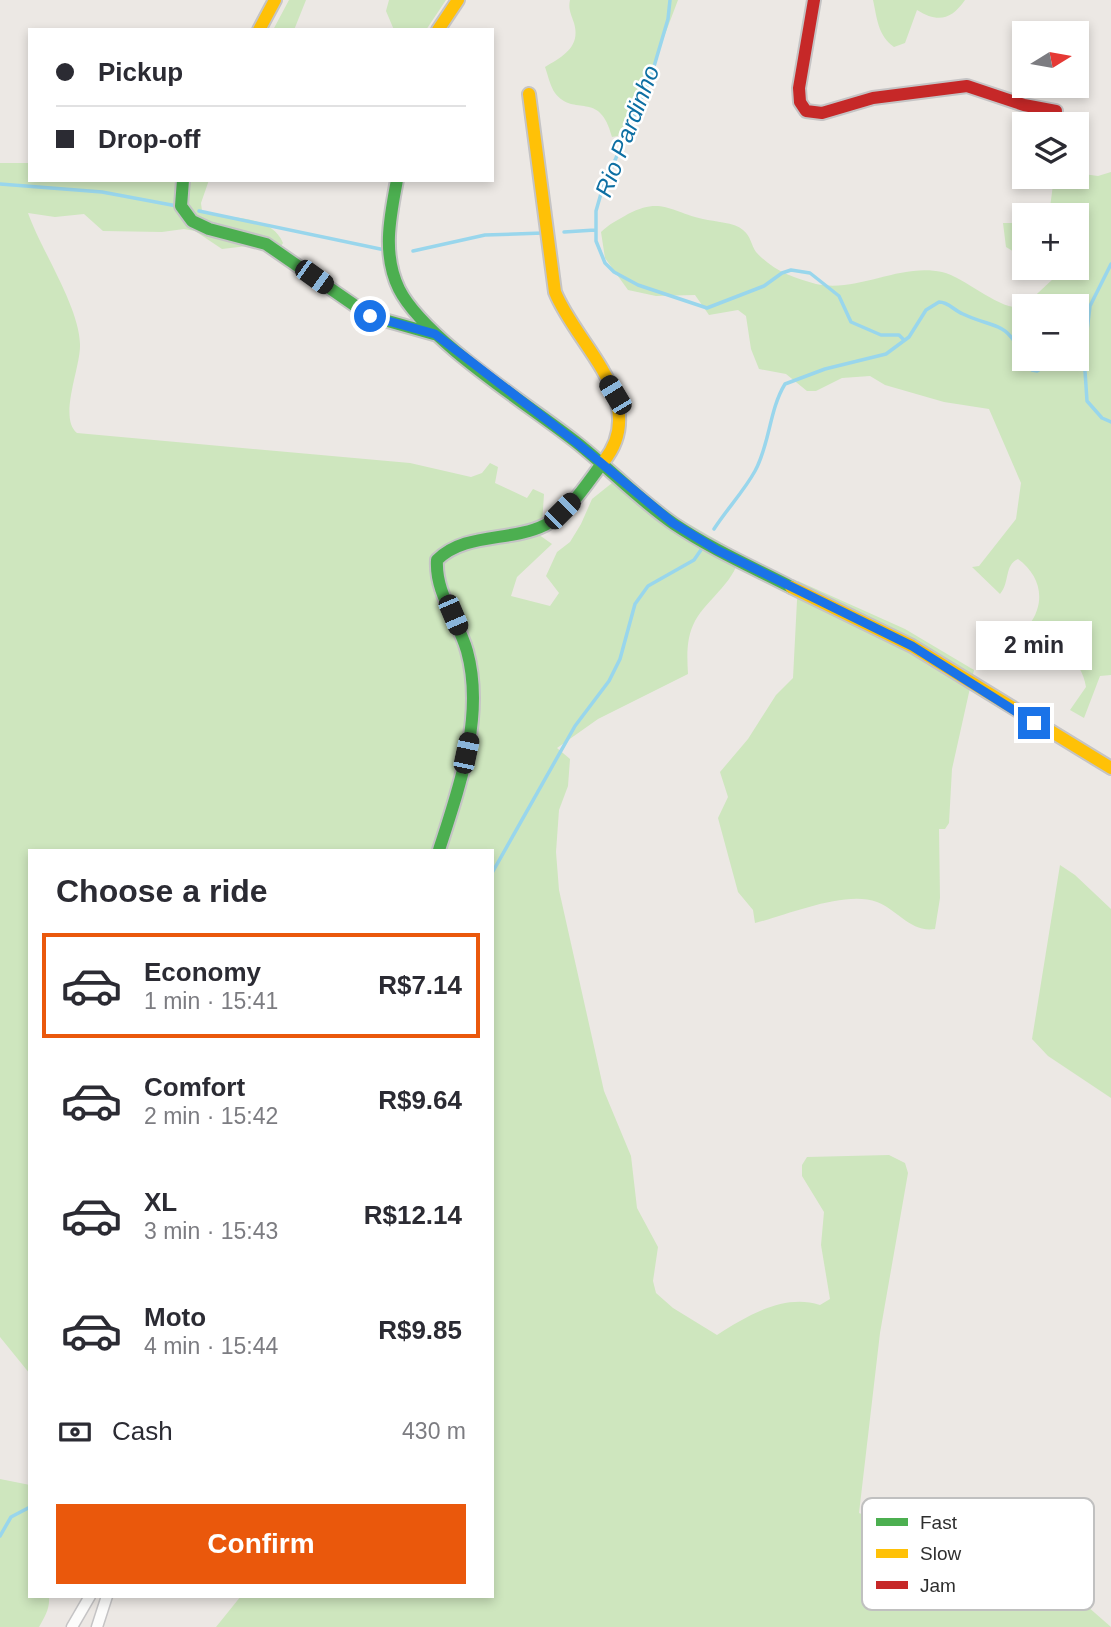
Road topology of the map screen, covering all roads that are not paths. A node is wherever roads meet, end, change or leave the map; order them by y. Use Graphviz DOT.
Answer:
graph roads {
  1 [pos="275,0"];
  2 [pos="458,0"];
  3 [pos="814,0"];
  4 [pos="260,28"];
  5 [pos="439,28"];
  6 [pos="529,93"];
  7 [pos="1056,110"];
  8 [pos="183,182"];
  9 [pos="397,182"];
  10 [pos="435,334"];
  11 [pos="602,464"];
  12 [pos="1111,768"];
  13 [pos="439,849"];
  14 [pos="89,1598"];
  15 [pos="106,1598"];
  16 [pos="72,1627"];
  17 [pos="97,1627"];
  1 -- 4 [label="street"];
  2 -- 5 [label="street"];
  3 -- 7 [label="street"];
  6 -- 11 [label="street"];
  8 -- 10 [label="street"];
  9 -- 10 [label="street"];
  10 -- 11 [label="street"];
  11 -- 12 [label="street"];
  11 -- 13 [label="street"];
  14 -- 16 [label="street"];
  15 -- 17 [label="street"];
}
